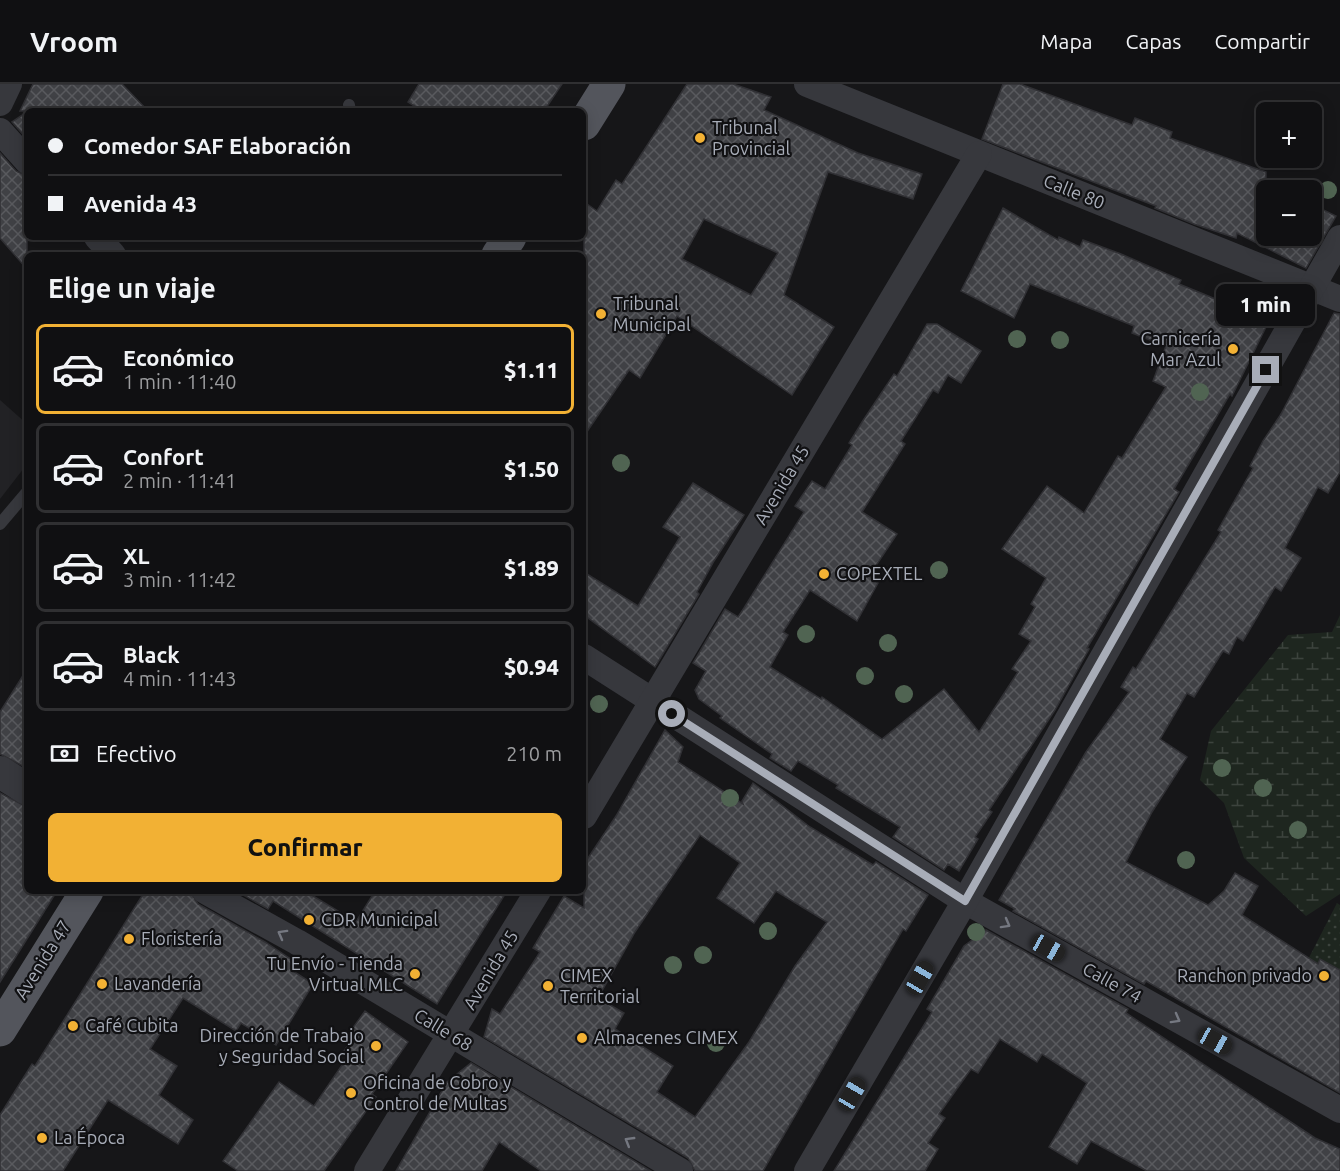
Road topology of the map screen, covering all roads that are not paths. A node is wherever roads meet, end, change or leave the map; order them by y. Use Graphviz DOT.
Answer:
graph roads {
  1 [pos="9,84"];
  2 [pos="609,84"];
  3 [pos="807,84"];
  4 [pos="0,103"];
  5 [pos="586,121"];
  6 [pos="0,131"];
  7 [pos="979,153"];
  8 [pos="24,158"];
  9 [pos="1340,238"];
  10 [pos="100,240"];
  11 [pos="110,252"];
  12 [pos="1312,288"];
  13 [pos="1340,299"];
  14 [pos="24,496"];
  15 [pos="0,524"];
  16 [pos="586,658"];
  17 [pos="652,702"];
  18 [pos="0,772"];
  19 [pos="24,787"];
  20 [pos="586,813"];
  21 [pos="85,894"];
  22 [pos="210,894"];
  23 [pos="536,894"];
  24 [pos="965,901"];
  25 [pos="0,1030"];
  26 [pos="451,1035"];
  27 [pos="1340,1110"];
  28 [pos="367,1171"];
  29 [pos="680,1171"];
  30 [pos="807,1171"];
  1 -- 4 [label="street"];
  2 -- 5 [label="main road"];
  3 -- 7 [label="street, Calle 80"];
  6 -- 8 [label="street"];
  7 -- 12 [label="street, Calle 80"];
  7 -- 17 [label="street, Avenida 45"];
  9 -- 12 [label="street"];
  10 -- 11 [label="street"];
  12 -- 13 [label="street, Calle 80"];
  12 -- 24 [label="street"];
  14 -- 15 [label="lane"];
  16 -- 17 [label="street, Calle 74"];
  17 -- 20 [label="street, Avenida 45"];
  17 -- 24 [label="street, Calle 74"];
  18 -- 19 [label="street"];
  21 -- 25 [label="main road, Avenida 47"];
  26 -- 22 [label="street, Calle 68, one-way"];
  23 -- 26 [label="street, Avenida 45"];
  24 -- 27 [label="street, Calle 74, one-way"];
  24 -- 30 [label="street"];
  26 -- 28 [label="street, Avenida 45"];
  29 -- 26 [label="street, Calle 68, one-way"];
}
